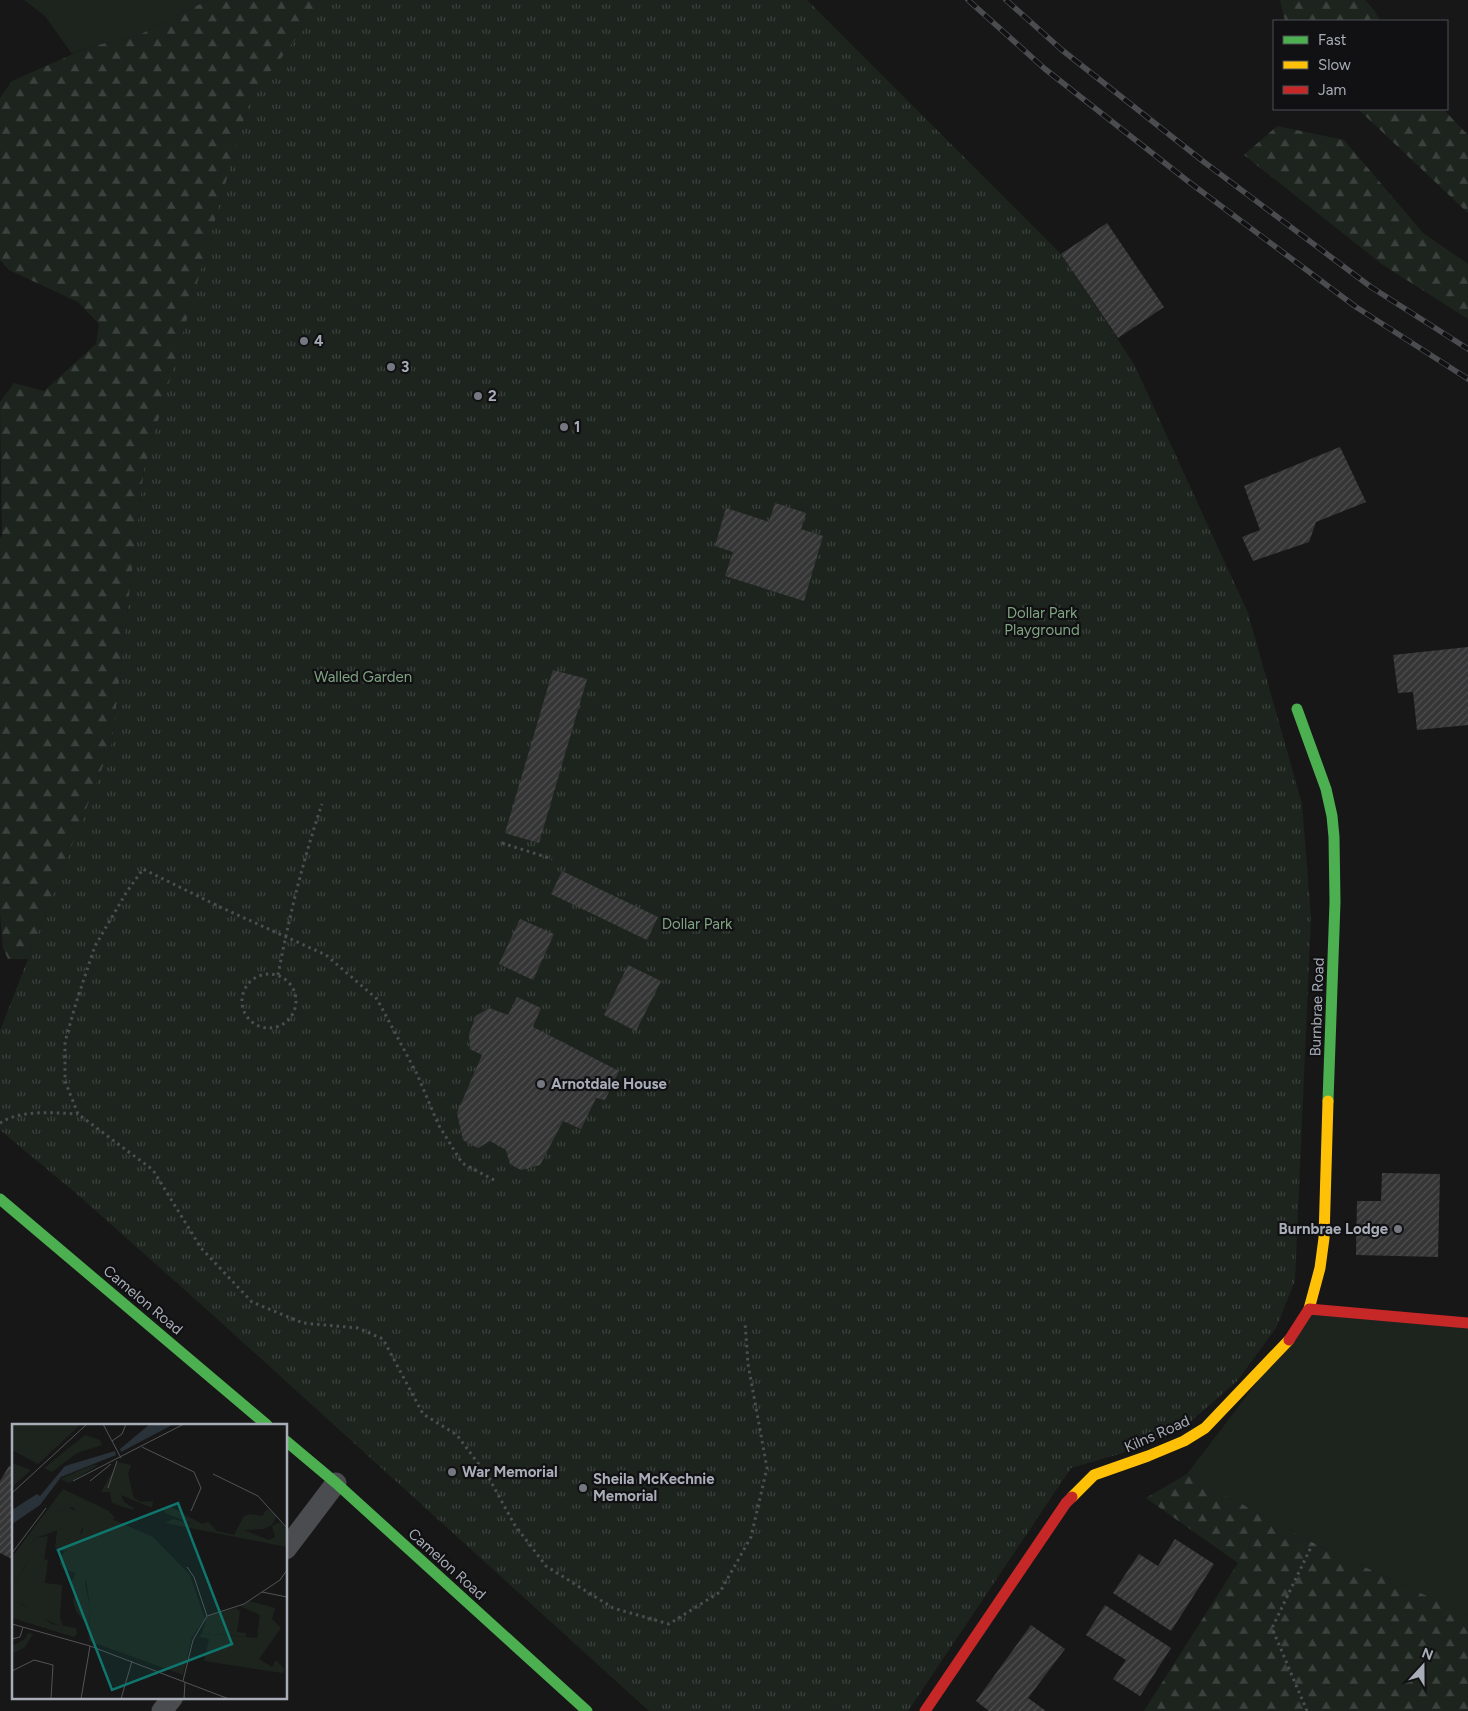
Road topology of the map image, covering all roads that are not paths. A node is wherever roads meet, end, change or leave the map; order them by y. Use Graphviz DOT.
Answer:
graph roads {
  1 [pos="1297,709"];
  2 [pos="0,1199"];
  3 [pos="1309,1310"];
  4 [pos="1468,1323"];
  5 [pos="266,1424"];
  6 [pos="288,1443"];
  7 [pos="336,1483"];
  8 [pos="288,1546"];
  9 [pos="172,1698"];
  10 [pos="162,1711"];
  11 [pos="586,1711"];
  12 [pos="925,1711"];
  1 -- 3 [label="street, Burnbrae Road"];
  2 -- 5 [label="street, Camelon Road"];
  3 -- 4 [label="street"];
  3 -- 12 [label="street, Kilns Road"];
  6 -- 7 [label="street, Camelon Road"];
  7 -- 8 [label="lane"];
  7 -- 11 [label="street, Camelon Road"];
  9 -- 10 [label="lane"];
}
